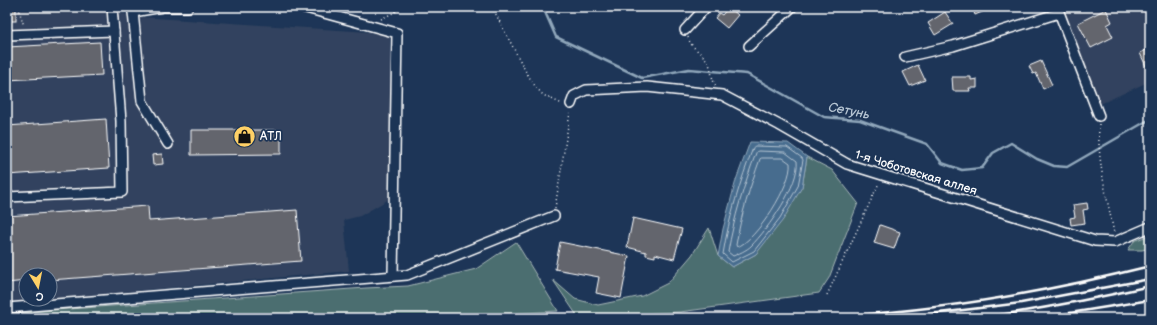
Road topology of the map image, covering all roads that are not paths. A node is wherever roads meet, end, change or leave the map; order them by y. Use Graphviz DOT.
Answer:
graph roads {
  1 [pos="112,7"];
  2 [pos="188,7"];
  3 [pos="302,7"];
  4 [pos="706,7"];
  5 [pos="792,7"];
  6 [pos="129,9"];
  7 [pos="1058,10"];
  8 [pos="685,30"];
  9 [pos="114,31"];
  10 [pos="7,35"];
  11 [pos="750,46"];
  12 [pos="905,57"];
  13 [pos="571,104"];
  14 [pos="1099,116"];
  15 [pos="168,144"];
  16 [pos="7,197"];
  17 [pos="554,216"];
  18 [pos="1150,227"];
  19 [pos="393,276"];
  20 [pos="7,308"];
  1 -- 9 [label="street"];
  2 -- 6 [label="street"];
  3 -- 19 [label="street"];
  4 -- 8 [label="street"];
  5 -- 11 [label="street"];
  6 -- 15 [label="street"];
  7 -- 12 [label="street"];
  7 -- 14 [label="street"];
  9 -- 10 [label="street"];
  9 -- 16 [label="street"];
  13 -- 18 [label="street, 1-я Чоботовская аллея"];
  17 -- 19 [label="street"];
  19 -- 20 [label="street"];
}
